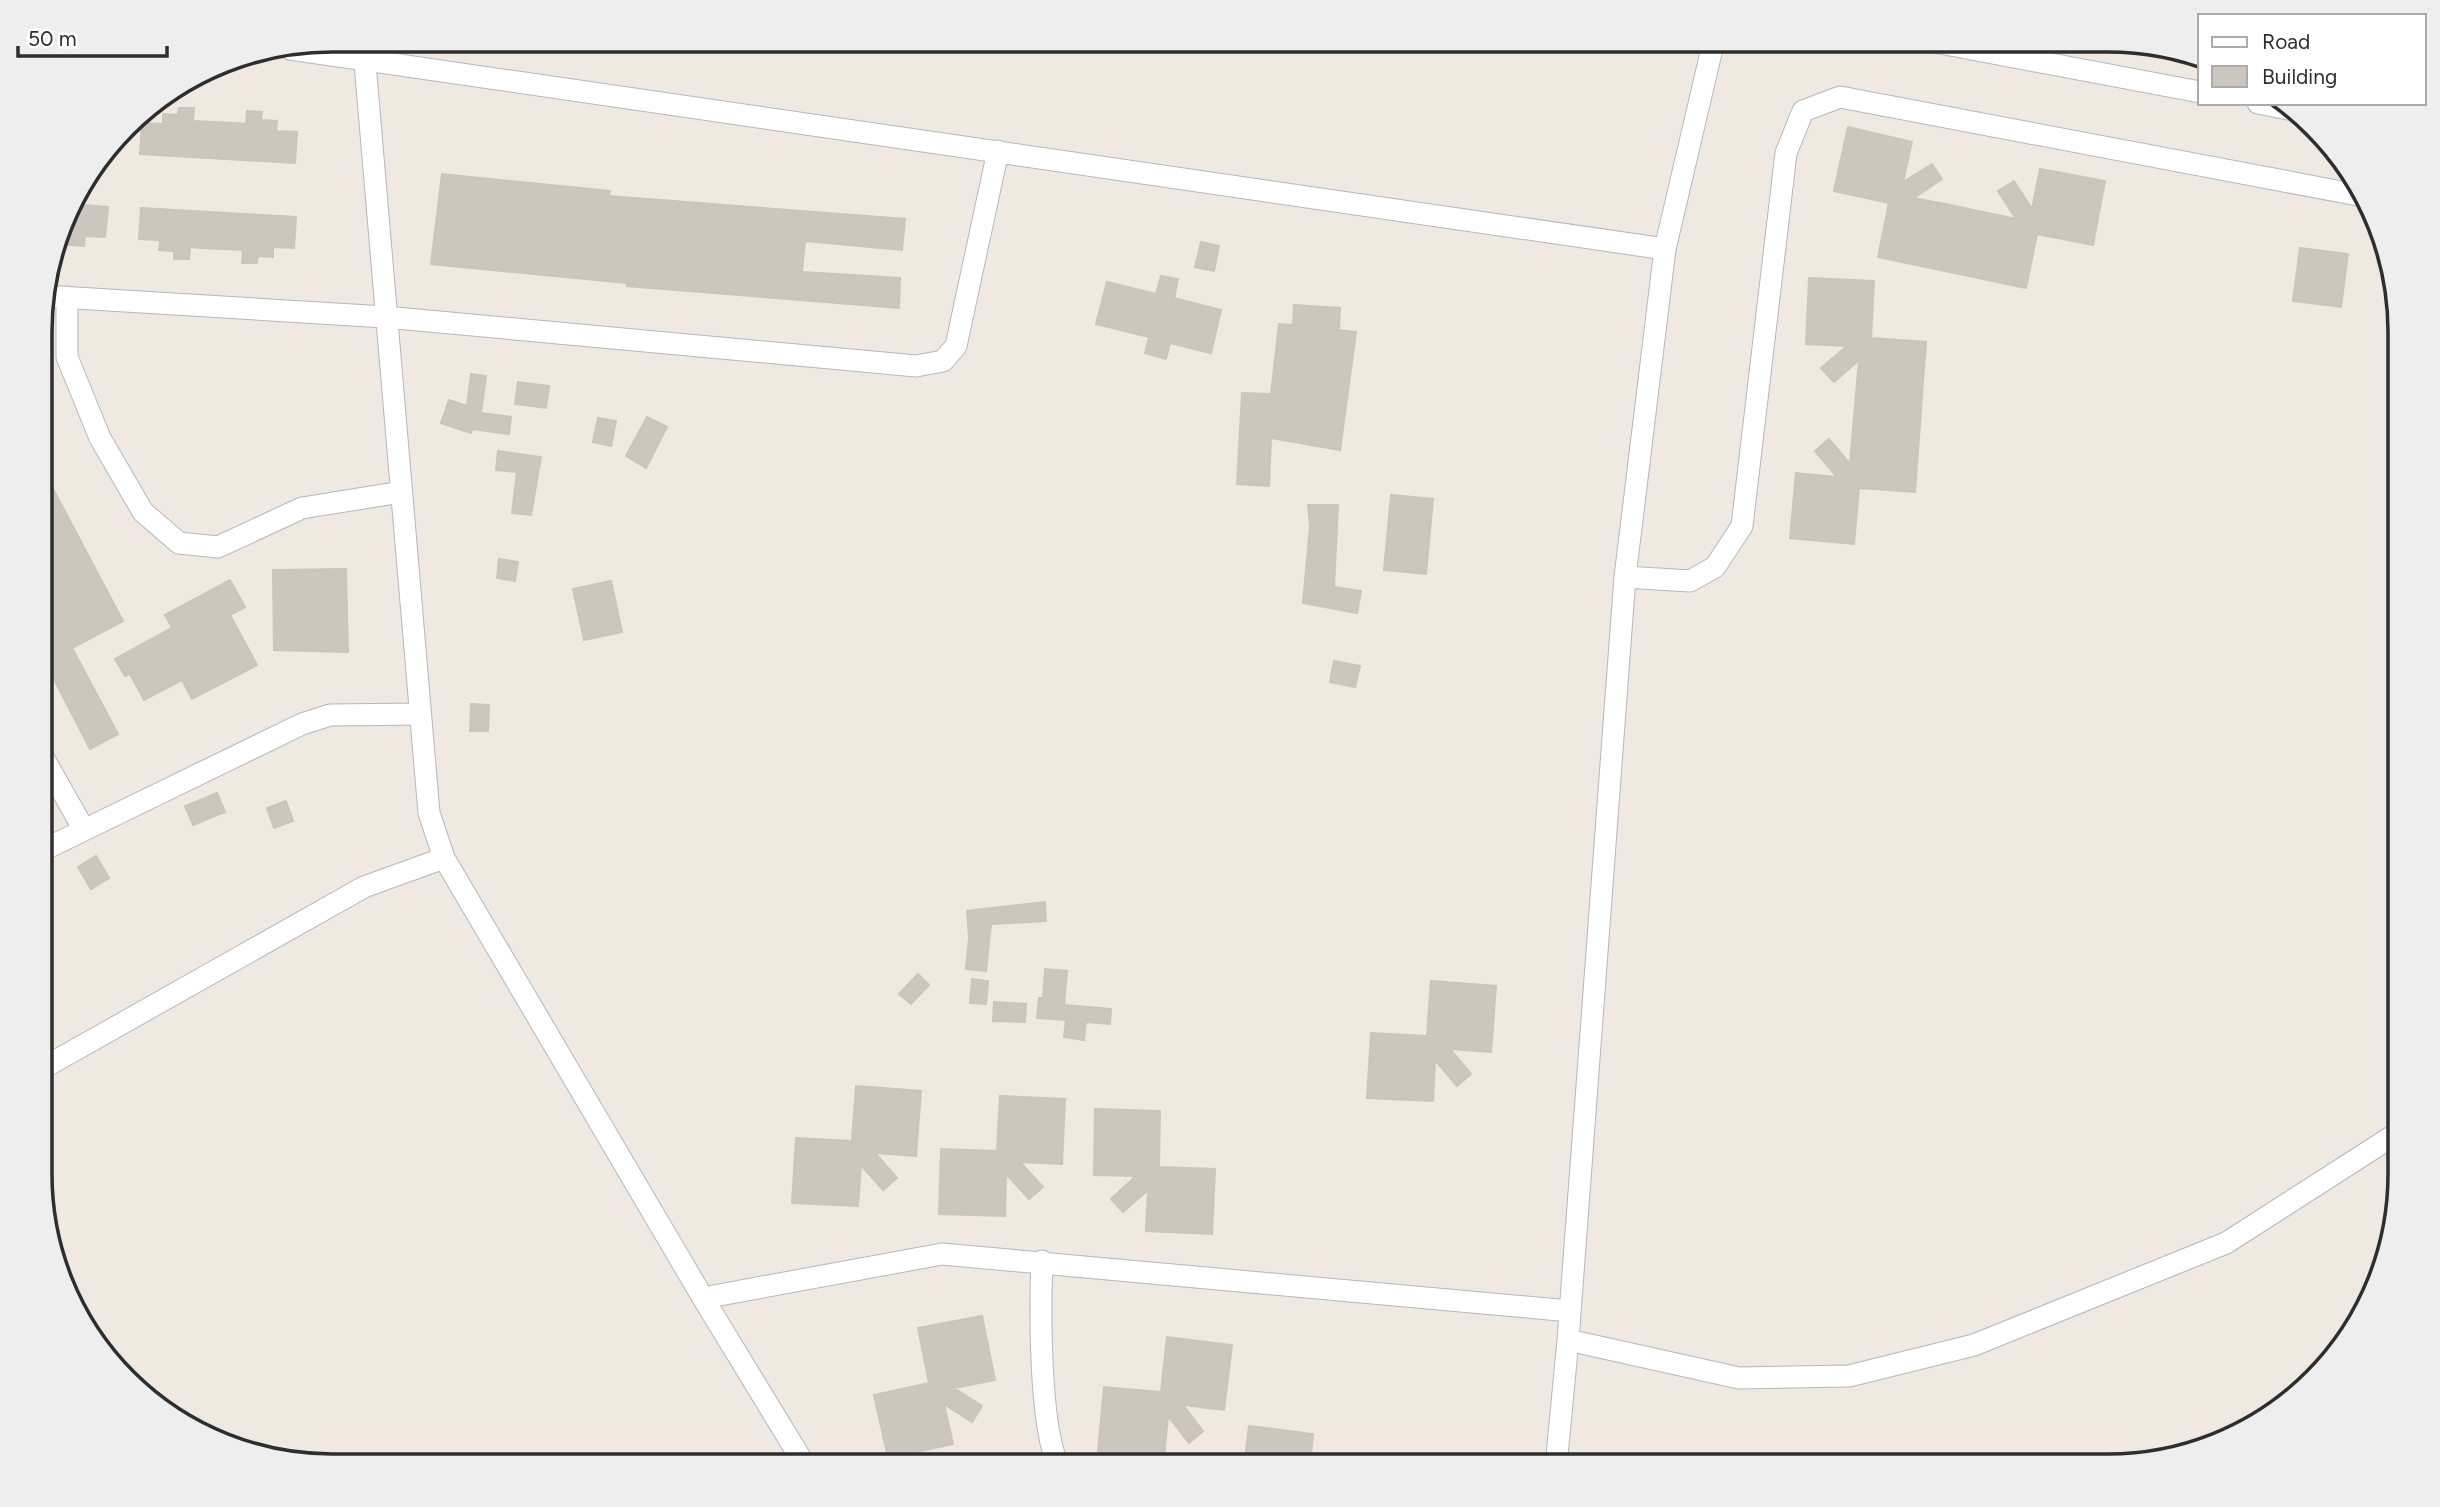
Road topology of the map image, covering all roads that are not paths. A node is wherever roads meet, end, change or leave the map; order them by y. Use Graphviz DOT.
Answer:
graph roads {
  1 [pos="363,52"];
  2 [pos="382,52"];
  3 [pos="1711,52"];
  4 [pos="1988,52"];
  5 [pos="2198,92"];
  6 [pos="998,151"];
  7 [pos="2350,194"];
  8 [pos="1665,249"];
  9 [pos="55,296"];
  10 [pos="67,297"];
  11 [pos="385,317"];
  12 [pos="401,492"];
  13 [pos="1625,577"];
  14 [pos="420,714"];
  15 [pos="52,773"];
  16 [pos="83,828"];
  17 [pos="52,845"];
  18 [pos="444,858"];
  19 [pos="52,1063"];
  20 [pos="2388,1139"];
  21 [pos="1042,1261"];
  22 [pos="703,1298"];
  23 [pos="1570,1311"];
  24 [pos="1569,1340"];
  25 [pos="799,1454"];
  26 [pos="1056,1454"];
  27 [pos="1557,1454"];
  1 -- 11 [label="street"];
  2 -- 6 [label="street"];
  3 -- 8 [label="street"];
  4 -- 5 [label="street"];
  6 -- 8 [label="street"];
  6 -- 11 [label="street"];
  7 -- 13 [label="street"];
  8 -- 13 [label="street"];
  9 -- 10 [label="street"];
  10 -- 11 [label="street"];
  10 -- 12 [label="street"];
  11 -- 12 [label="street"];
  12 -- 14 [label="street"];
  13 -- 23 [label="street"];
  14 -- 16 [label="street"];
  14 -- 18 [label="street"];
  15 -- 16 [label="street"];
  16 -- 17 [label="street"];
  18 -- 19 [label="street"];
  18 -- 22 [label="street"];
  20 -- 24 [label="street"];
  21 -- 22 [label="street"];
  21 -- 23 [label="street"];
  21 -- 26 [label="street"];
  22 -- 25 [label="street"];
  23 -- 24 [label="street"];
  24 -- 27 [label="street"];
}
